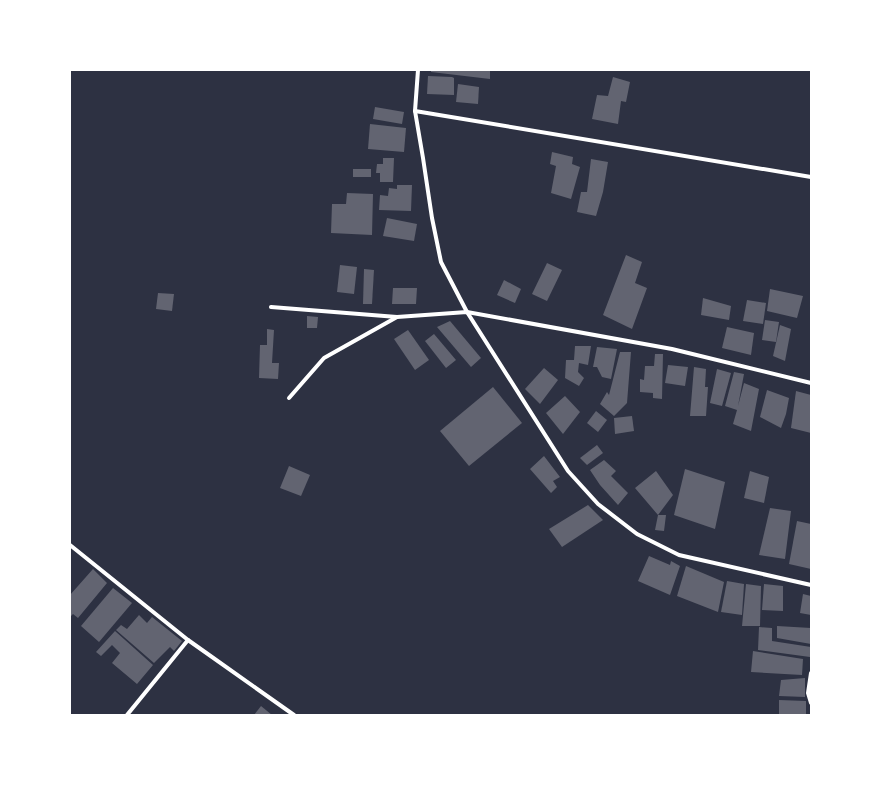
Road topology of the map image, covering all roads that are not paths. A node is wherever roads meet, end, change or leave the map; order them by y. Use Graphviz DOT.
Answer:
graph roads {
  1 [pos="418,70"];
  2 [pos="414,111"];
  3 [pos="811,177"];
  4 [pos="271,308"];
  5 [pos="467,312"];
  6 [pos="397,317"];
  7 [pos="811,383"];
  8 [pos="289,398"];
  9 [pos="70,545"];
  10 [pos="811,585"];
  11 [pos="188,640"];
  12 [pos="811,673"];
  13 [pos="811,703"];
  14 [pos="127,715"];
  15 [pos="294,715"];
  1 -- 2 [label="street"];
  2 -- 3 [label="street"];
  2 -- 5 [label="street"];
  4 -- 6 [label="street"];
  5 -- 6 [label="street"];
  5 -- 7 [label="street"];
  5 -- 10 [label="street"];
  6 -- 8 [label="street"];
  9 -- 11 [label="street"];
  11 -- 14 [label="street"];
  11 -- 15 [label="street"];
  12 -- 13 [label="street"];
}
